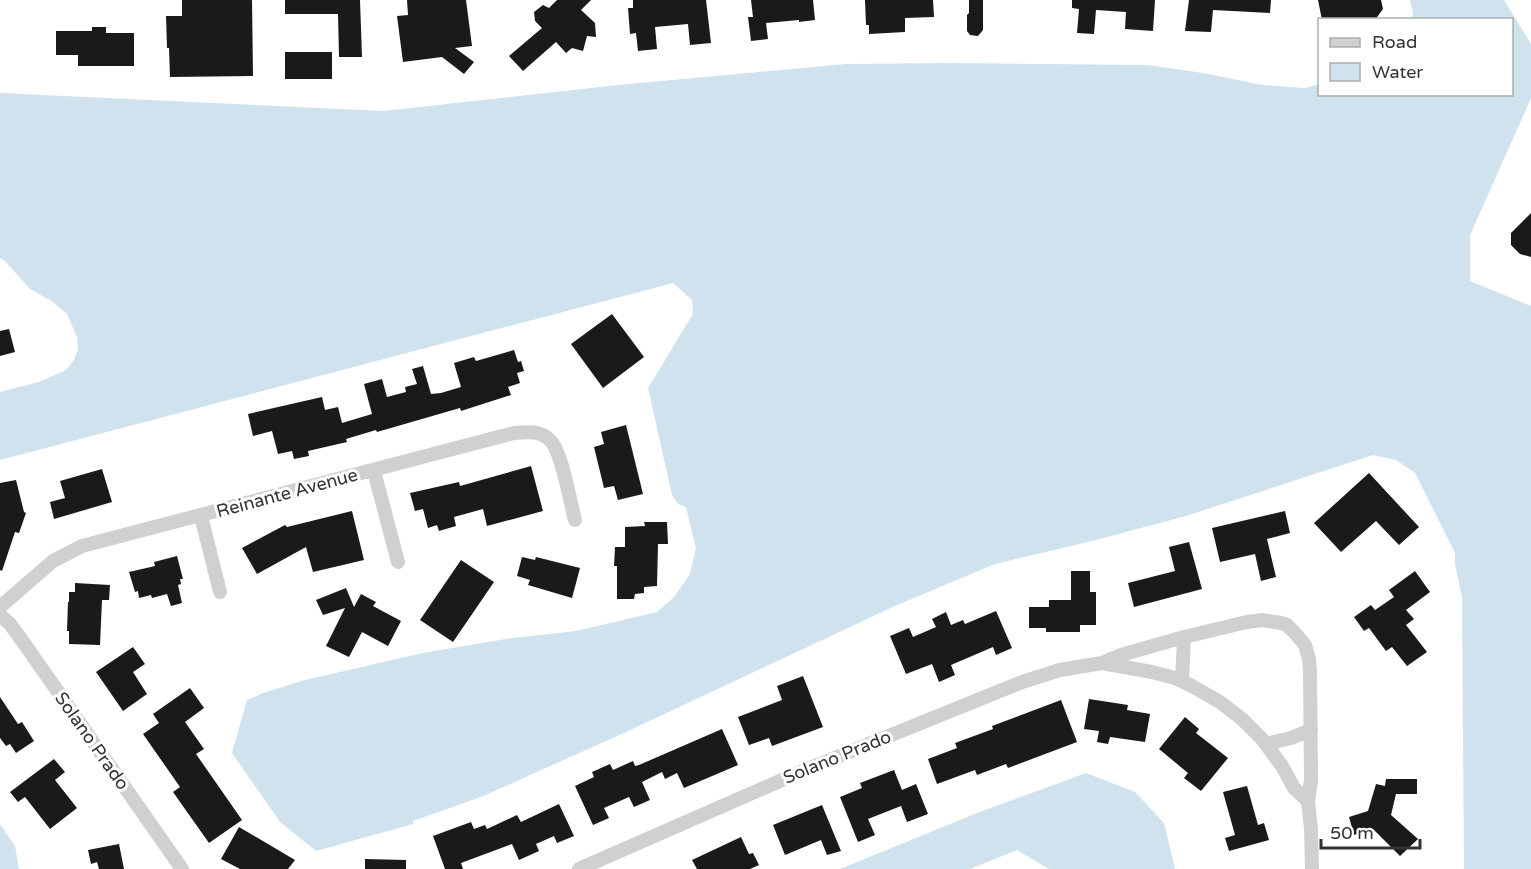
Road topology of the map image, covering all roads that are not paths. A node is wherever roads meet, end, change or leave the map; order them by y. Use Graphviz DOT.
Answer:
graph roads {
  1 [pos="374,471"];
  2 [pos="201,516"];
  3 [pos="575,520"];
  4 [pos="398,562"];
  5 [pos="220,592"];
  6 [pos="0,607"];
  7 [pos="0,615"];
  8 [pos="1184,637"];
  9 [pos="1102,663"];
  10 [pos="1182,681"];
  11 [pos="1311,730"];
  12 [pos="1266,744"];
  13 [pos="1308,801"];
  14 [pos="182,869"];
  15 [pos="579,869"];
  16 [pos="1312,869"];
  1 -- 2 [label="street, Reinante Avenue"];
  1 -- 3 [label="street, Reinante Avenue"];
  1 -- 4 [label="street, Reinante Avenue"];
  2 -- 5 [label="street, Reinante Avenue"];
  2 -- 6 [label="street, Reinante Avenue"];
  7 -- 14 [label="street, Solano Prado"];
  8 -- 9 [label="street, Solano Prado"];
  8 -- 10 [label="street"];
  8 -- 11 [label="street, Solano Prado"];
  9 -- 10 [label="street, Solano Prado"];
  9 -- 15 [label="street, Solano Prado"];
  10 -- 12 [label="street, Solano Prado"];
  11 -- 12 [label="street"];
  11 -- 13 [label="street, Solano Prado"];
  12 -- 13 [label="street, Solano Prado"];
  13 -- 16 [label="street, Solano Prado"];
}
